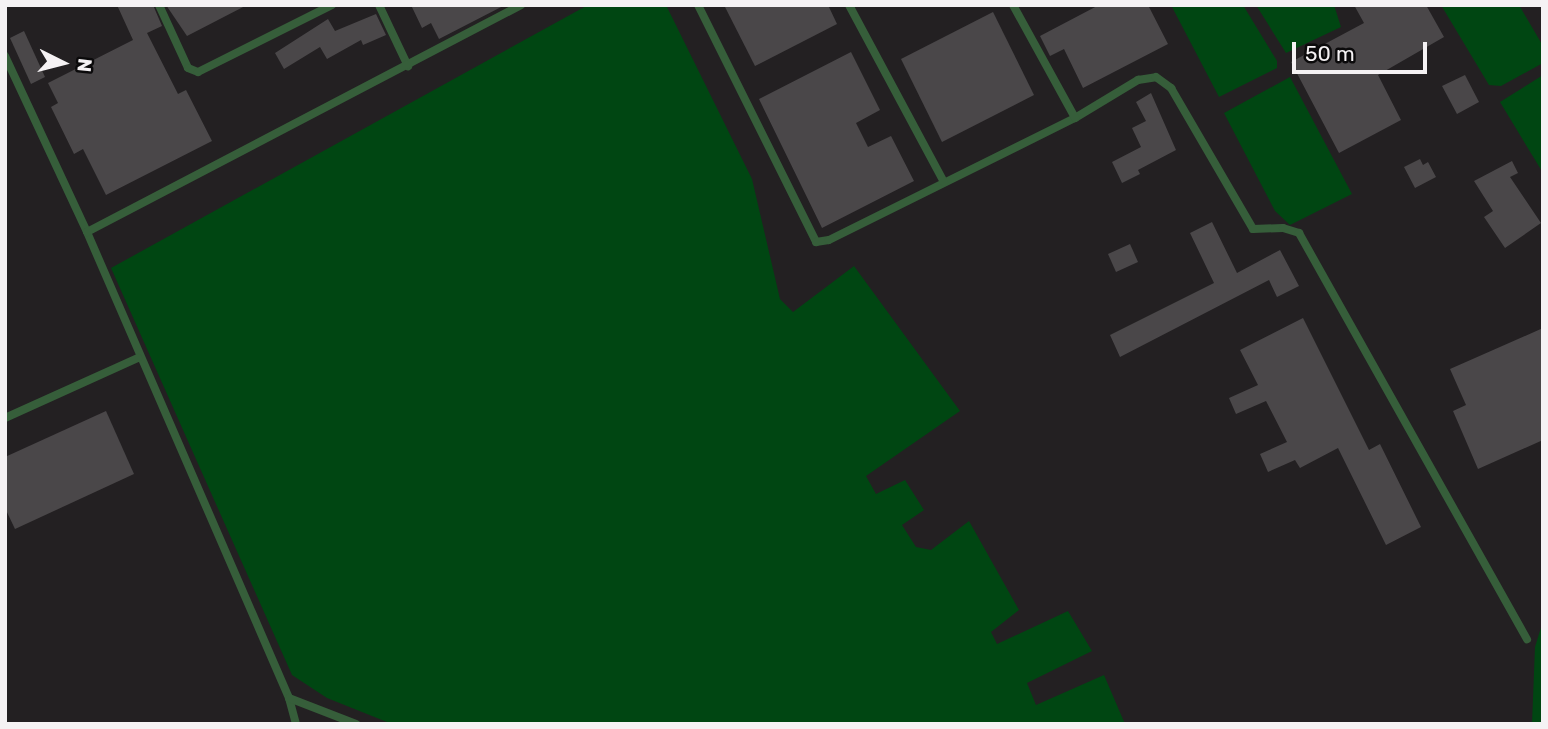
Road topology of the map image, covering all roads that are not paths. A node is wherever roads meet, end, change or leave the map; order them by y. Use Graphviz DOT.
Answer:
graph roads {
  1 [pos="159,5"];
  2 [pos="332,5"];
  3 [pos="379,5"];
  4 [pos="521,5"];
  5 [pos="698,5"];
  6 [pos="849,5"];
  7 [pos="1013,5"];
  8 [pos="5,56"];
  9 [pos="408,66"];
  10 [pos="1076,118"];
  11 [pos="944,182"];
  12 [pos="87,232"];
  13 [pos="138,358"];
  14 [pos="5,418"];
  15 [pos="1527,639"];
  16 [pos="289,698"];
  17 [pos="296,724"];
  18 [pos="356,724"];
  1 -- 2 [label="lane"];
  3 -- 9 [label="lane"];
  4 -- 9 [label="lane"];
  5 -- 11 [label="lane"];
  6 -- 11 [label="lane"];
  7 -- 10 [label="lane"];
  8 -- 12 [label="lane"];
  9 -- 12 [label="lane"];
  10 -- 11 [label="lane"];
  10 -- 15 [label="lane"];
  12 -- 13 [label="lane"];
  13 -- 14 [label="lane"];
  13 -- 16 [label="lane"];
  16 -- 17 [label="lane"];
  16 -- 18 [label="lane"];
}
